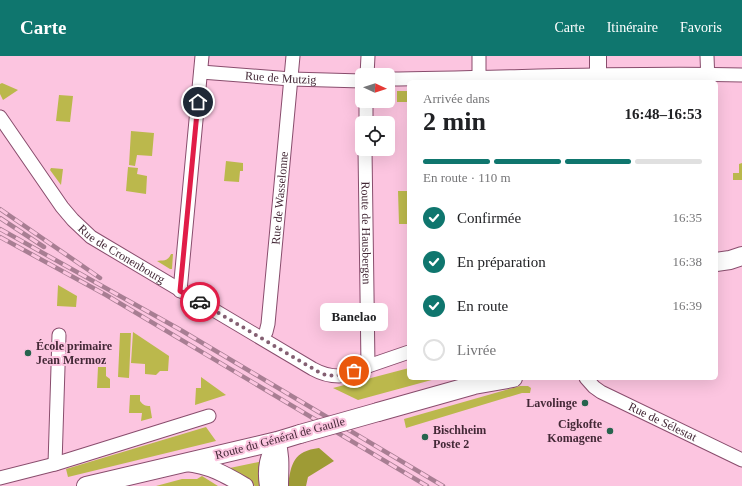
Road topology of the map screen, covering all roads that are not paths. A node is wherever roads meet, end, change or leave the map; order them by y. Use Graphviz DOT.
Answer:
graph roads {
  1 [pos="202,56"];
  2 [pos="293,56"];
  3 [pos="368,56"];
  4 [pos="479,56"];
  5 [pos="598,56"];
  6 [pos="707,56"];
  7 [pos="367,68"];
  8 [pos="201,72"];
  9 [pos="742,75"];
  10 [pos="395,78"];
  11 [pos="598,78"];
  12 [pos="708,78"];
  13 [pos="291,80"];
  14 [pos="479,80"];
  15 [pos="355,81"];
  16 [pos="0,117"];
  17 [pos="365,156"];
  18 [pos="180,291"];
  19 [pos="59,335"];
  20 [pos="262,338"];
  21 [pos="407,353"];
  22 [pos="368,366"];
  23 [pos="491,380"];
  24 [pos="588,380"];
  25 [pos="480,381"];
  26 [pos="209,416"];
  27 [pos="278,441"];
  28 [pos="742,460"];
  29 [pos="183,463"];
  30 [pos="55,464"];
  31 [pos="0,478"];
  32 [pos="86,486"];
  33 [pos="245,486"];
  34 [pos="268,486"];
  35 [pos="280,486"];
  1 -- 8 [label="street"];
  2 -- 13 [label="street, Rue de Wasselonne"];
  3 -- 7 [label="street"];
  4 -- 14 [label="street"];
  5 -- 11 [label="street"];
  6 -- 12 [label="street"];
  8 -- 13 [label="street, Rue de Mutzig"];
  8 -- 18 [label="street"];
  9 -- 12 [label="street"];
  10 -- 14 [label="street"];
  11 -- 12 [label="street"];
  11 -- 14 [label="street"];
  13 -- 15 [label="street, Rue de Mutzig"];
  13 -- 20 [label="street, Rue de Wasselonne"];
  16 -- 18 [label="street, Rue de Cronenbourg"];
  17 -- 22 [label="street, Route de Hausbergen"];
  18 -- 20 [label="street, Rue de Cronenbourg"];
  19 -- 30 [label="street"];
  20 -- 22 [label="street, Rue de Cronenbourg"];
  21 -- 22 [label="street"];
  23 -- 25 [label="main road, Route du Général de Gaulle"];
  24 -- 28 [label="street, Rue de Sélestat"];
  25 -- 27 [label="main road, Route du Général de Gaulle, bridge"];
  26 -- 30 [label="street"];
  27 -- 29 [label="main road, Route du Général de Gaulle"];
  27 -- 34 [label="street"];
  27 -- 35 [label="street"];
  29 -- 32 [label="main road, Route du Général de Gaulle"];
  29 -- 33 [label="street"];
  30 -- 31 [label="street"];
}
